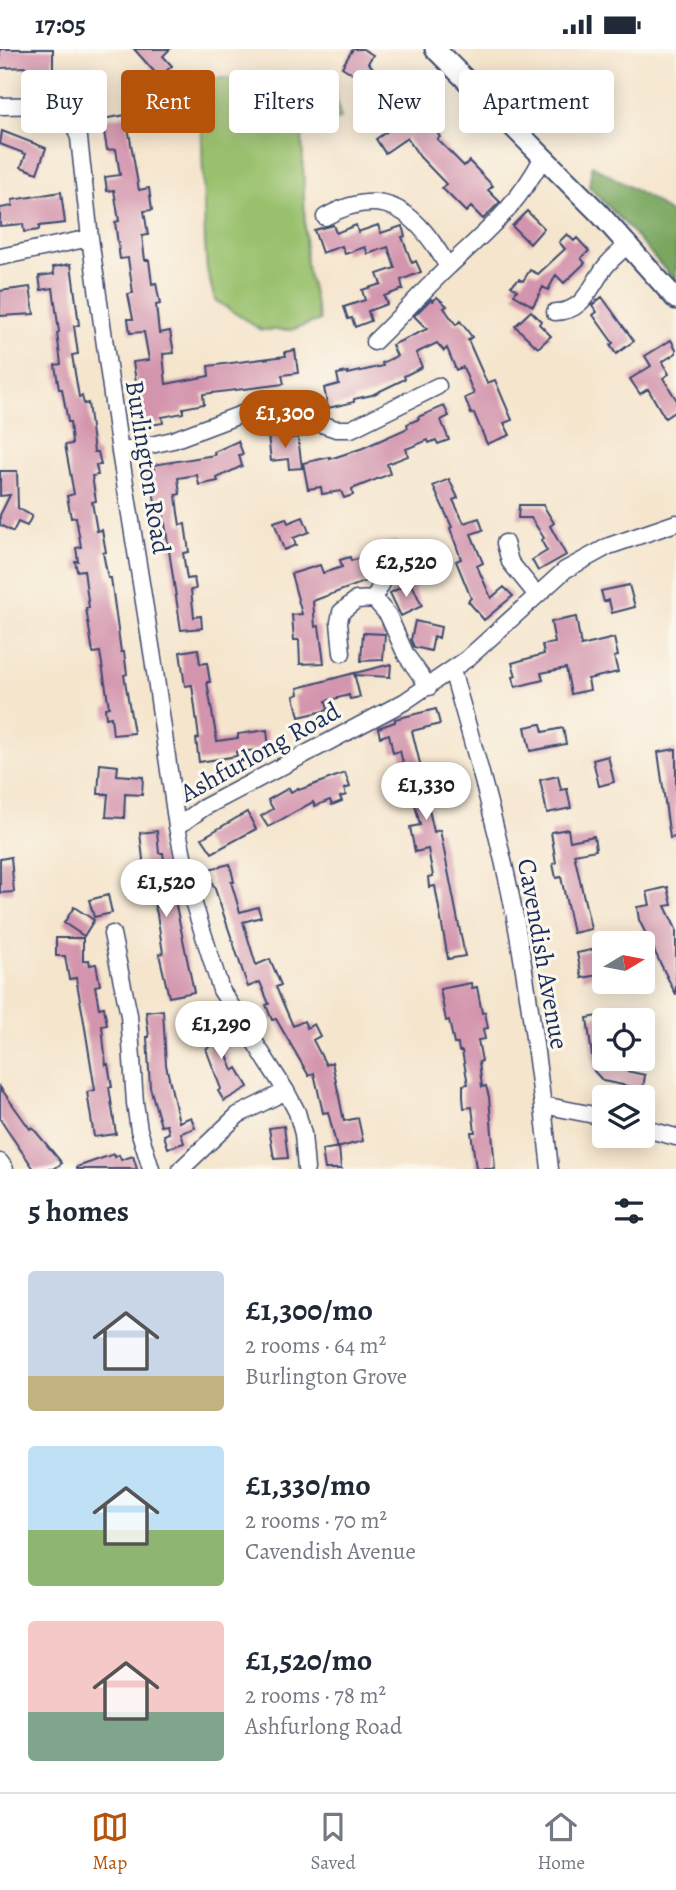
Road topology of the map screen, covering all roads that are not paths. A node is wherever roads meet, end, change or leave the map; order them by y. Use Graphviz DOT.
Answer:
graph roads {
  1 [pos="435,49"];
  2 [pos="0,106"];
  3 [pos="543,157"];
  4 [pos="324,217"];
  5 [pos="90,238"];
  6 [pos="629,244"];
  7 [pos="0,257"];
  8 [pos="448,267"];
  9 [pos="676,299"];
  10 [pos="555,312"];
  11 [pos="374,342"];
  12 [pos="438,386"];
  13 [pos="120,452"];
  14 [pos="676,523"];
  15 [pos="505,543"];
  16 [pos="383,581"];
  17 [pos="536,594"];
  18 [pos="374,599"];
  19 [pos="342,653"];
  20 [pos="452,670"];
  21 [pos="429,687"];
  22 [pos="177,827"];
  23 [pos="112,934"];
  24 [pos="286,1091"];
  25 [pos="544,1104"];
  26 [pos="592,1114"];
  27 [pos="655,1131"];
  28 [pos="676,1137"];
  29 [pos="0,1162"];
  30 [pos="5,1169"];
  31 [pos="151,1169"];
  32 [pos="181,1169"];
  33 [pos="306,1169"];
  34 [pos="550,1169"];
  1 -- 3 [label="street"];
  2 -- 5 [label="street, Burlington Road"];
  3 -- 6 [label="street"];
  3 -- 8 [label="street"];
  4 -- 8 [label="street"];
  5 -- 7 [label="street"];
  5 -- 13 [label="street, Burlington Road"];
  6 -- 9 [label="street"];
  6 -- 10 [label="street"];
  8 -- 11 [label="street"];
  12 -- 13 [label="street"];
  13 -- 22 [label="street, Burlington Road"];
  14 -- 17 [label="street, Ashfurlong Road"];
  15 -- 17 [label="street"];
  16 -- 18 [label="street"];
  17 -- 20 [label="street, Ashfurlong Road"];
  18 -- 19 [label="street"];
  18 -- 21 [label="street"];
  20 -- 21 [label="street, Ashfurlong Road"];
  20 -- 25 [label="street, Cavendish Avenue"];
  21 -- 22 [label="street, Ashfurlong Road"];
  22 -- 24 [label="street, Ashfurlong Road"];
  23 -- 31 [label="street"];
  24 -- 32 [label="street"];
  24 -- 33 [label="street, Ashfurlong Road"];
  25 -- 26 [label="street"];
  25 -- 34 [label="street, Cavendish Avenue"];
  27 -- 28 [label="street"];
  29 -- 30 [label="street"];
}
